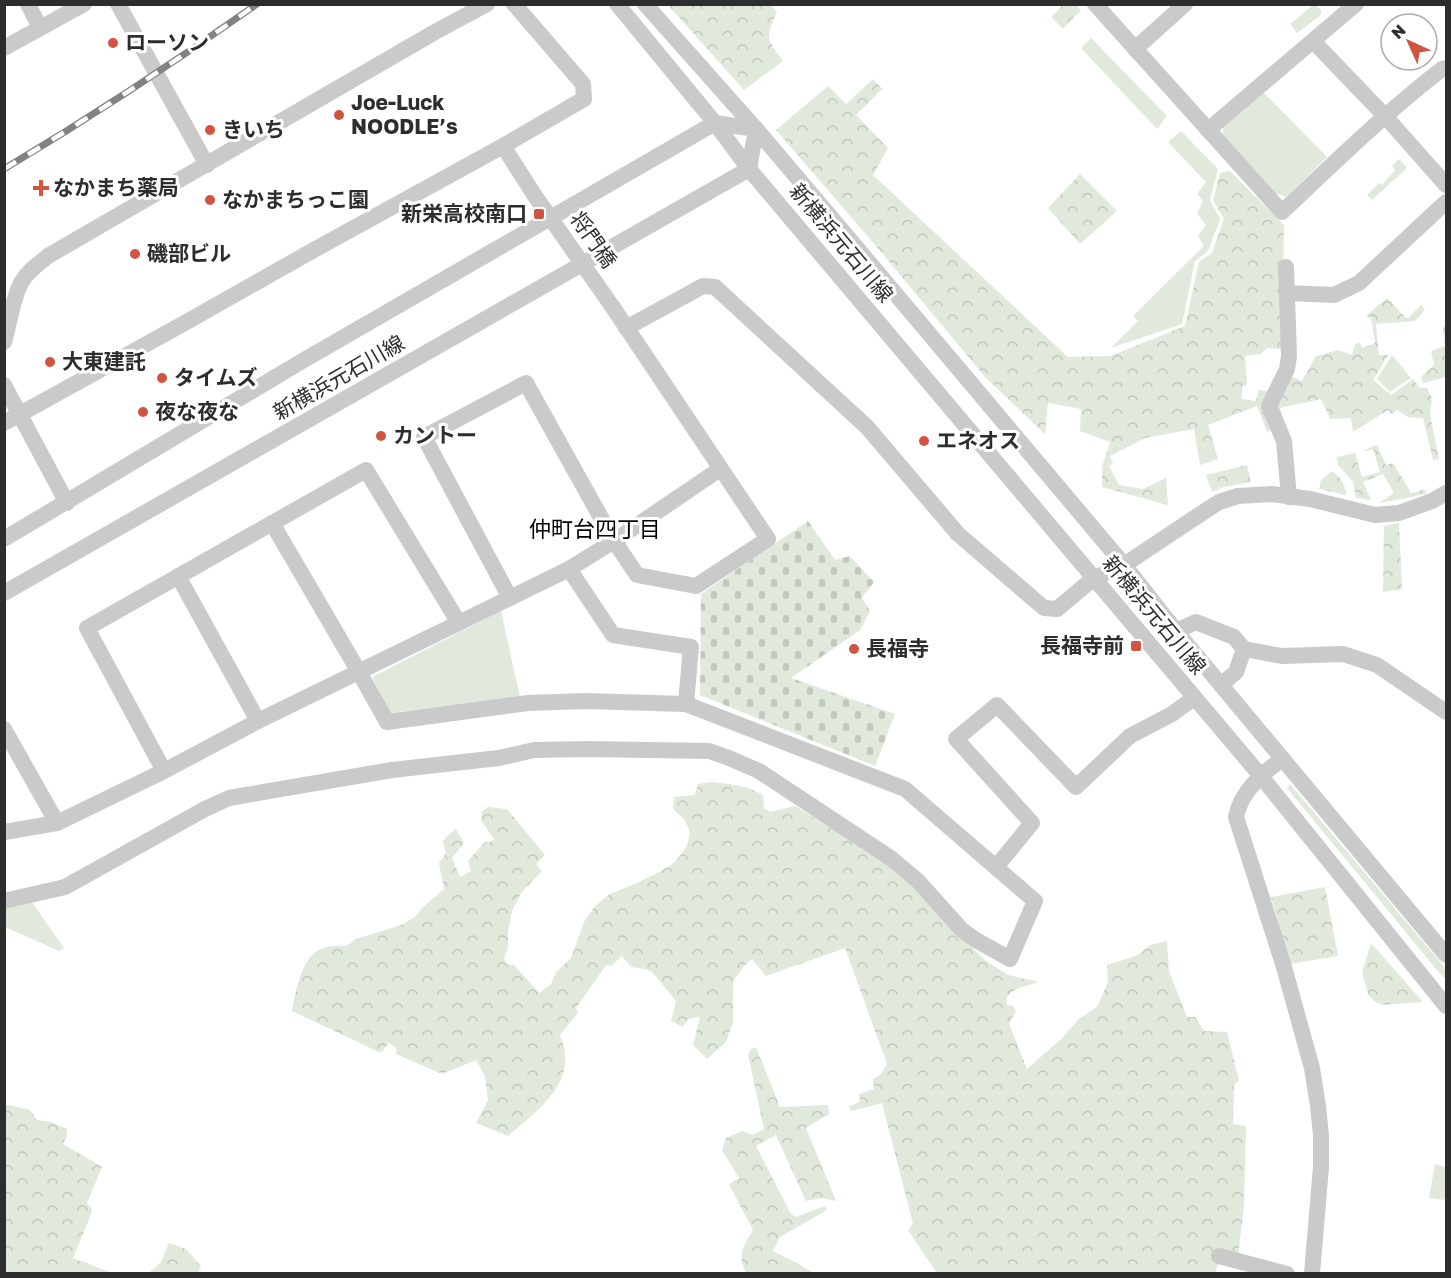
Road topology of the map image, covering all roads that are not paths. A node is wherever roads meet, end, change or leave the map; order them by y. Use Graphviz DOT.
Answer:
graph roads {
  1 [pos="28,4"];
  2 [pos="84,4"];
  3 [pos="118,4"];
  4 [pos="487,4"];
  5 [pos="514,4"];
  6 [pos="616,4"];
  7 [pos="645,4"];
  8 [pos="1095,4"];
  9 [pos="1185,4"];
  10 [pos="1356,4"];
  11 [pos="40,28"];
  12 [pos="1313,41"];
  13 [pos="4,48"];
  14 [pos="1135,49"];
  15 [pos="1446,68"];
  16 [pos="1385,116"];
  17 [pos="715,123"];
  18 [pos="756,129"];
  19 [pos="1208,130"];
  20 [pos="503,146"];
  21 [pos="207,165"];
  22 [pos="749,169"];
  23 [pos="1446,185"];
  24 [pos="1446,202"];
  25 [pos="1286,267"];
  26 [pos="1287,293"];
  27 [pos="626,328"];
  28 [pos="4,342"];
  29 [pos="4,385"];
  30 [pos="20,414"];
  31 [pos="4,423"];
  32 [pos="720,469"];
  33 [pos="1446,494"];
  34 [pos="1289,497"];
  35 [pos="67,503"];
  36 [pos="272,523"];
  37 [pos="4,539"];
  38 [pos="614,541"];
  39 [pos="1124,564"];
  40 [pos="569,569"];
  41 [pos="178,576"];
  42 [pos="1094,578"];
  43 [pos="4,593"];
  44 [pos="510,598"];
  45 [pos="459,623"];
  46 [pos="1176,631"];
  47 [pos="1244,650"];
  48 [pos="359,672"];
  49 [pos="1221,685"];
  50 [pos="1194,698"];
  51 [pos="686,704"];
  52 [pos="1446,712"];
  53 [pos="258,721"];
  54 [pos="4,729"];
  55 [pos="1282,759"];
  56 [pos="164,771"];
  57 [pos="1260,775"];
  58 [pos="57,823"];
  59 [pos="4,832"];
  60 [pos="996,867"];
  61 [pos="4,901"];
  62 [pos="1446,955"];
  63 [pos="1446,1006"];
  64 [pos="1219,1256"];
  65 [pos="1287,1274"];
  66 [pos="1312,1274"];
  1 -- 11 [label="street"];
  2 -- 11 [label="street"];
  3 -- 21 [label="street"];
  4 -- 21 [label="street"];
  5 -- 20 [label="street"];
  6 -- 17 [label="street"];
  7 -- 18 [label="street, 新横浜元石川線"];
  8 -- 14 [label="street"];
  9 -- 14 [label="street"];
  10 -- 12 [label="street"];
  11 -- 13 [label="street"];
  12 -- 16 [label="street"];
  12 -- 19 [label="street"];
  14 -- 19 [label="street"];
  15 -- 16 [label="street"];
  16 -- 19 [label="street"];
  16 -- 23 [label="street"];
  17 -- 18 [label="street"];
  17 -- 22 [label="street"];
  17 -- 35 [label="street, 新横浜元石川線"];
  18 -- 22 [label="street"];
  18 -- 39 [label="street, 新横浜元石川線"];
  20 -- 27 [label="street, 将門橋, bridge"];
  20 -- 30 [label="street"];
  21 -- 28 [label="street"];
  22 -- 42 [label="street, 新横浜元石川線"];
  22 -- 43 [label="street, 新横浜元石川線"];
  24 -- 26 [label="street"];
  25 -- 26 [label="street"];
  26 -- 34 [label="street"];
  27 -- 32 [label="street, 将門橋"];
  27 -- 42 [label="street"];
  29 -- 30 [label="street"];
  30 -- 31 [label="street"];
  30 -- 35 [label="street"];
  32 -- 38 [label="street"];
  32 -- 38 [label="street, 将門橋"];
  33 -- 34 [label="street"];
  34 -- 39 [label="street"];
  35 -- 37 [label="street, 新横浜元石川線"];
  36 -- 41 [label="street"];
  36 -- 45 [label="street"];
  36 -- 48 [label="street"];
  38 -- 40 [label="street"];
  38 -- 44 [label="street"];
  39 -- 42 [label="street"];
  39 -- 46 [label="street, 新横浜元石川線"];
  40 -- 44 [label="street"];
  40 -- 51 [label="street"];
  41 -- 53 [label="street"];
  41 -- 56 [label="street"];
  42 -- 50 [label="street, 新横浜元石川線"];
  44 -- 45 [label="street"];
  45 -- 48 [label="street"];
  46 -- 47 [label="street"];
  46 -- 49 [label="street, 新横浜元石川線"];
  47 -- 49 [label="street"];
  47 -- 52 [label="street"];
  48 -- 51 [label="street"];
  48 -- 53 [label="street"];
  49 -- 55 [label="street, 新横浜元石川線"];
  50 -- 57 [label="street, 新横浜元石川線"];
  50 -- 60 [label="street"];
  51 -- 60 [label="street"];
  53 -- 56 [label="street"];
  54 -- 58 [label="street"];
  55 -- 57 [label="street"];
  55 -- 62 [label="street, 新横浜元石川線"];
  56 -- 58 [label="street"];
  57 -- 63 [label="street, 新横浜元石川線"];
  57 -- 66 [label="street"];
  58 -- 59 [label="street"];
  60 -- 61 [label="street"];
  64 -- 65 [label="street"];
}
